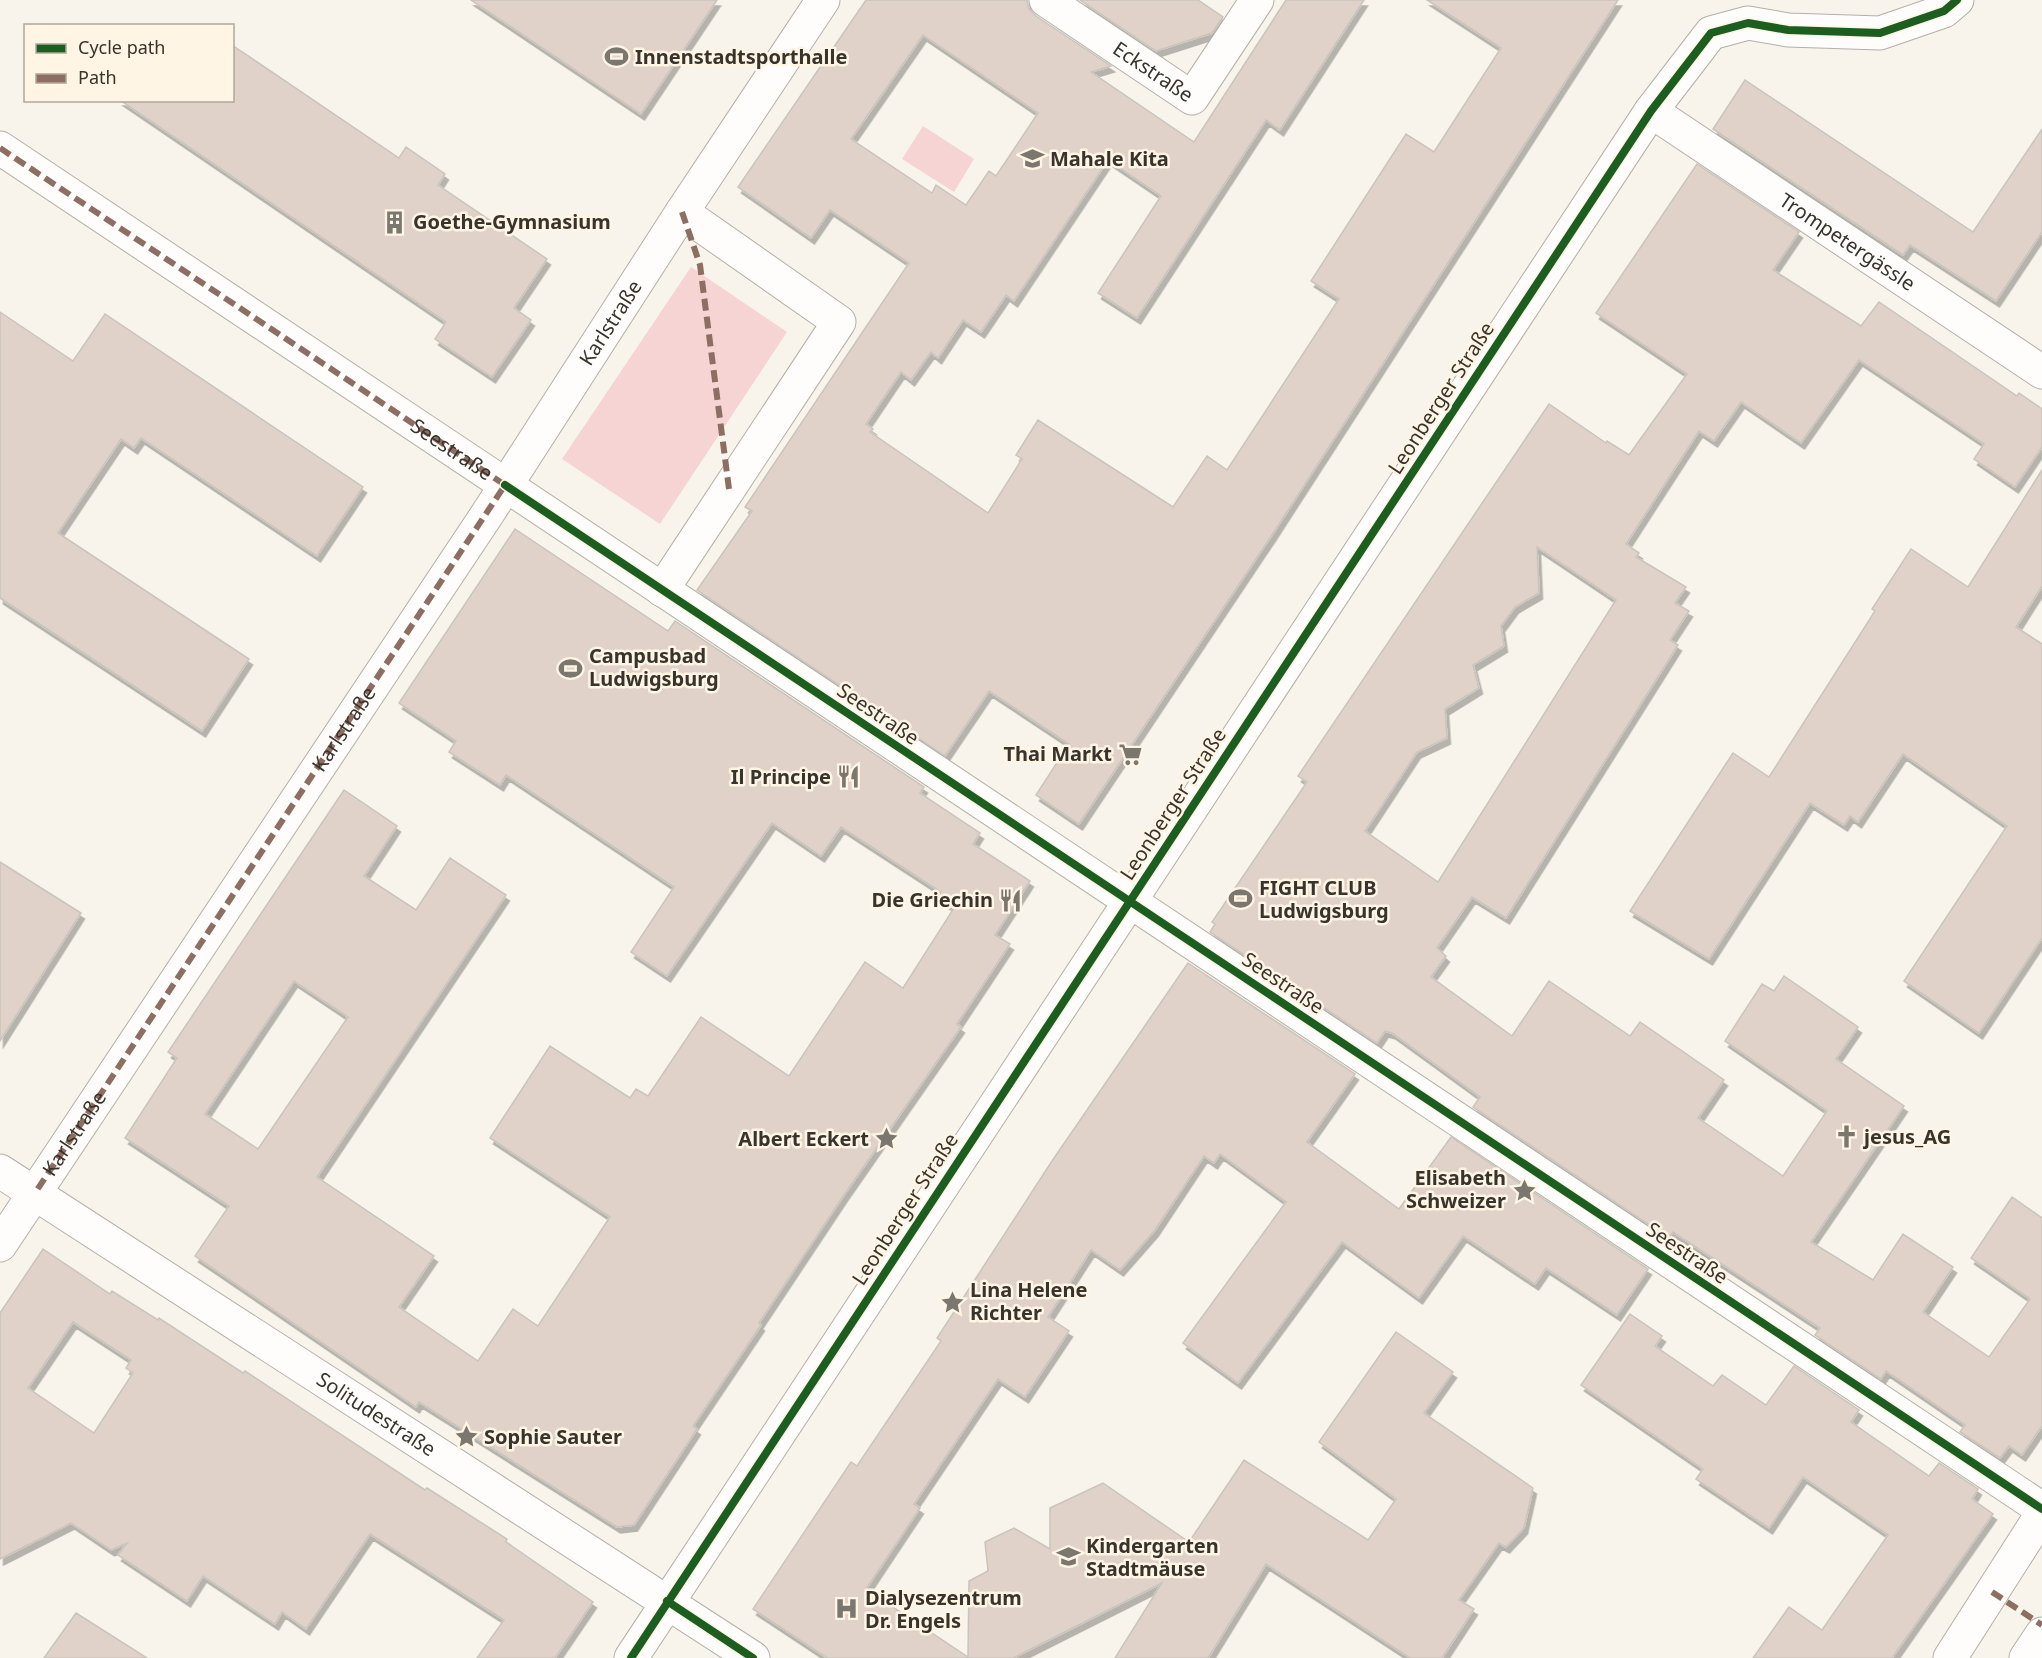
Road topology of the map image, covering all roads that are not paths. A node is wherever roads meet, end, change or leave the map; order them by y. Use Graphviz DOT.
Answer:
graph roads {
  1 [pos="823,0"];
  2 [pos="1046,0"];
  3 [pos="1257,0"];
  4 [pos="1957,0"];
  5 [pos="1651,111"];
  6 [pos="0,148"];
  7 [pos="682,212"];
  8 [pos="2042,372"];
  9 [pos="505,485"];
  10 [pos="662,590"];
  11 [pos="1129,901"];
  12 [pos="0,1170"];
  13 [pos="35,1193"];
  14 [pos="0,1245"];
  15 [pos="2042,1509"];
  16 [pos="2042,1514"];
  17 [pos="667,1601"];
  18 [pos="2042,1634"];
  19 [pos="631,1658"];
  20 [pos="753,1658"];
  21 [pos="1950,1658"];
  22 [pos="2025,1658"];
  1 -- 7 [label="street, Karlstraße"];
  2 -- 3 [label="street, Eckstraße"];
  4 -- 5 [label="street, Leonberger Straße"];
  5 -- 8 [label="street, Trompetergässle"];
  5 -- 11 [label="street, Leonberger Straße"];
  6 -- 9 [label="street, Seestraße"];
  7 -- 9 [label="street, Karlstraße"];
  7 -- 10 [label="street"];
  9 -- 10 [label="street, Seestraße"];
  9 -- 13 [label="street, Karlstraße"];
  10 -- 11 [label="street, Seestraße"];
  11 -- 15 [label="street, Seestraße"];
  11 -- 17 [label="street, Leonberger Straße"];
  12 -- 13 [label="street, Solitudestraße"];
  13 -- 14 [label="street, Karlstraße"];
  13 -- 17 [label="street, Solitudestraße"];
  16 -- 21 [label="street"];
  17 -- 19 [label="street, Leonberger Straße"];
  17 -- 20 [label="street, Solitudestraße"];
  18 -- 22 [label="street"];
}
